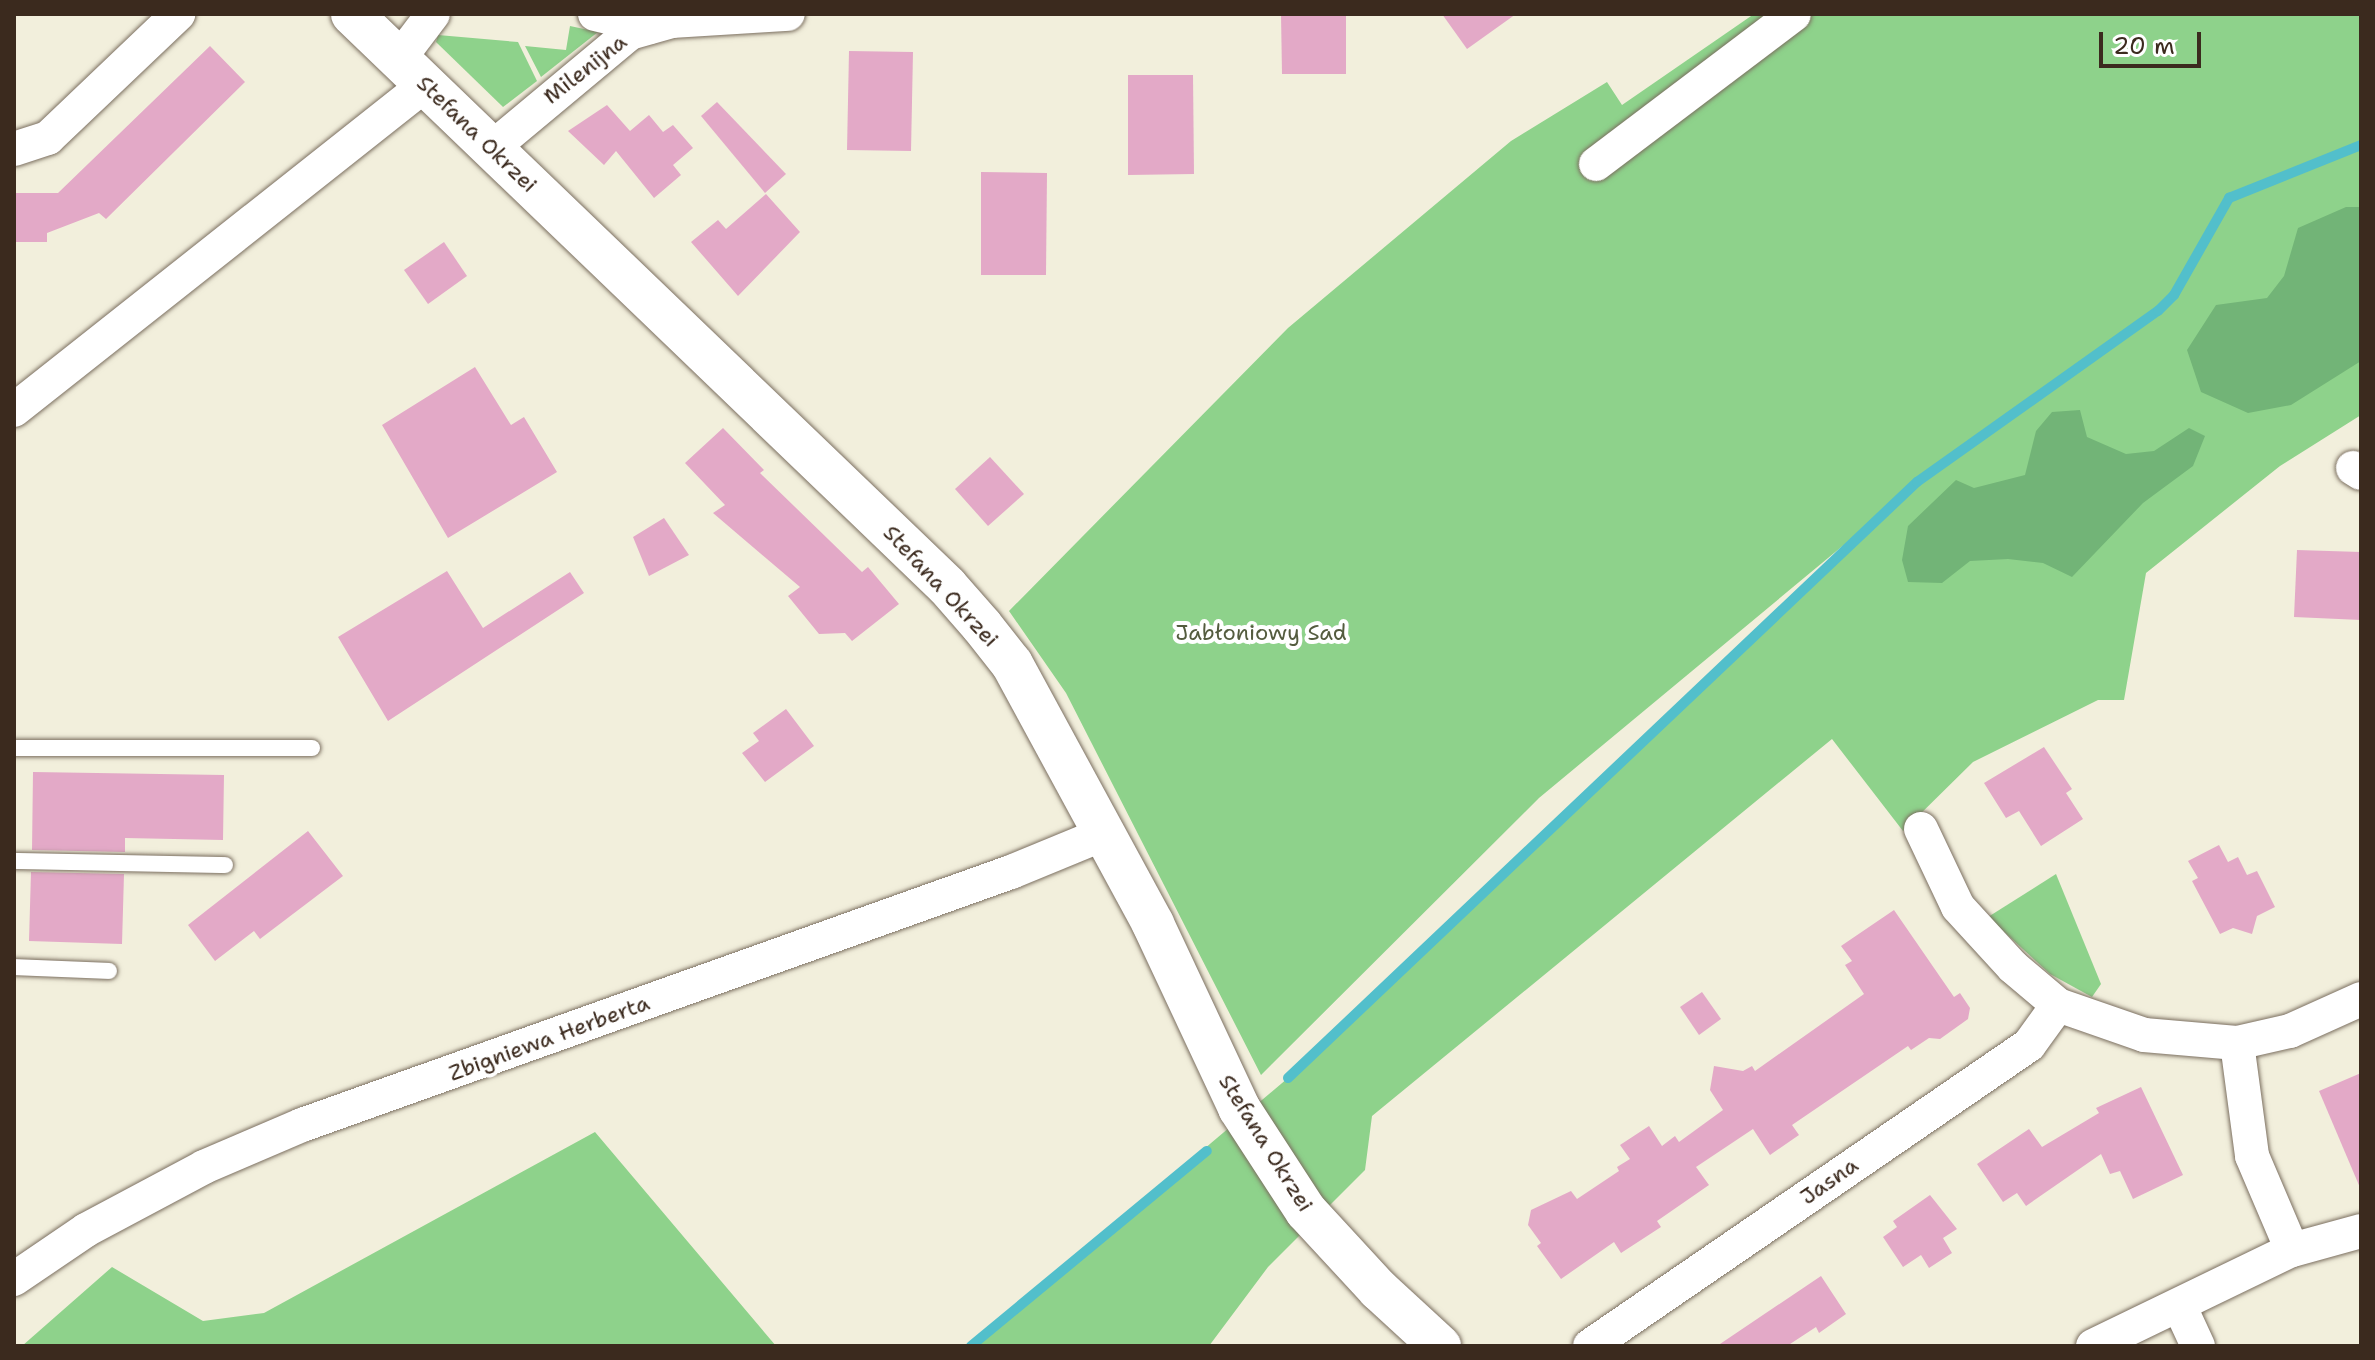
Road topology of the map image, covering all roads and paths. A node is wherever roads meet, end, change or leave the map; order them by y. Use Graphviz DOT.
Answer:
graph roads {
  1 [pos="178,14"];
  2 [pos="352,14"];
  3 [pos="433,14"];
  4 [pos="595,14"];
  5 [pos="788,14"];
  6 [pos="1794,14"];
  7 [pos="649,27"];
  8 [pos="412,72"];
  9 [pos="492,148"];
  10 [pos="14,149"];
  11 [pos="1596,164"];
  12 [pos="14,410"];
  13 [pos="14,748"];
  14 [pos="312,748"];
  15 [pos="1921,829"];
  16 [pos="1103,834"];
  17 [pos="14,861"];
  18 [pos="225,865"];
  19 [pos="14,967"];
  20 [pos="109,971"];
  21 [pos="2361,999"];
  22 [pos="2058,1005"];
  23 [pos="2237,1043"];
  24 [pos="2361,1231"];
  25 [pos="2292,1250"];
  26 [pos="14,1279"];
  27 [pos="2180,1307"];
  28 [pos="1440,1346"];
  29 [pos="1590,1346"];
  30 [pos="2093,1346"];
  31 [pos="2198,1346"];
  1 -- 10 [label="street"];
  2 -- 8 [label="street, Stefana Okrzei"];
  3 -- 8 [label="street"];
  4 -- 7 [label="street"];
  5 -- 7 [label="street, Milenijna"];
  6 -- 11 [label="street"];
  7 -- 9 [label="street, Milenijna"];
  8 -- 9 [label="street, Stefana Okrzei"];
  8 -- 12 [label="street"];
  9 -- 16 [label="street, Stefana Okrzei"];
  13 -- 14 [label="lane"];
  15 -- 22 [label="street"];
  16 -- 26 [label="street, Zbigniewa Herberta"];
  16 -- 28 [label="street, Stefana Okrzei"];
  17 -- 18 [label="lane"];
  19 -- 20 [label="lane"];
  21 -- 23 [label="street"];
  22 -- 23 [label="street"];
  22 -- 29 [label="street, Jasna"];
  23 -- 25 [label="street"];
  24 -- 25 [label="street"];
  25 -- 27 [label="street"];
  27 -- 30 [label="street"];
  27 -- 31 [label="street"];
}
